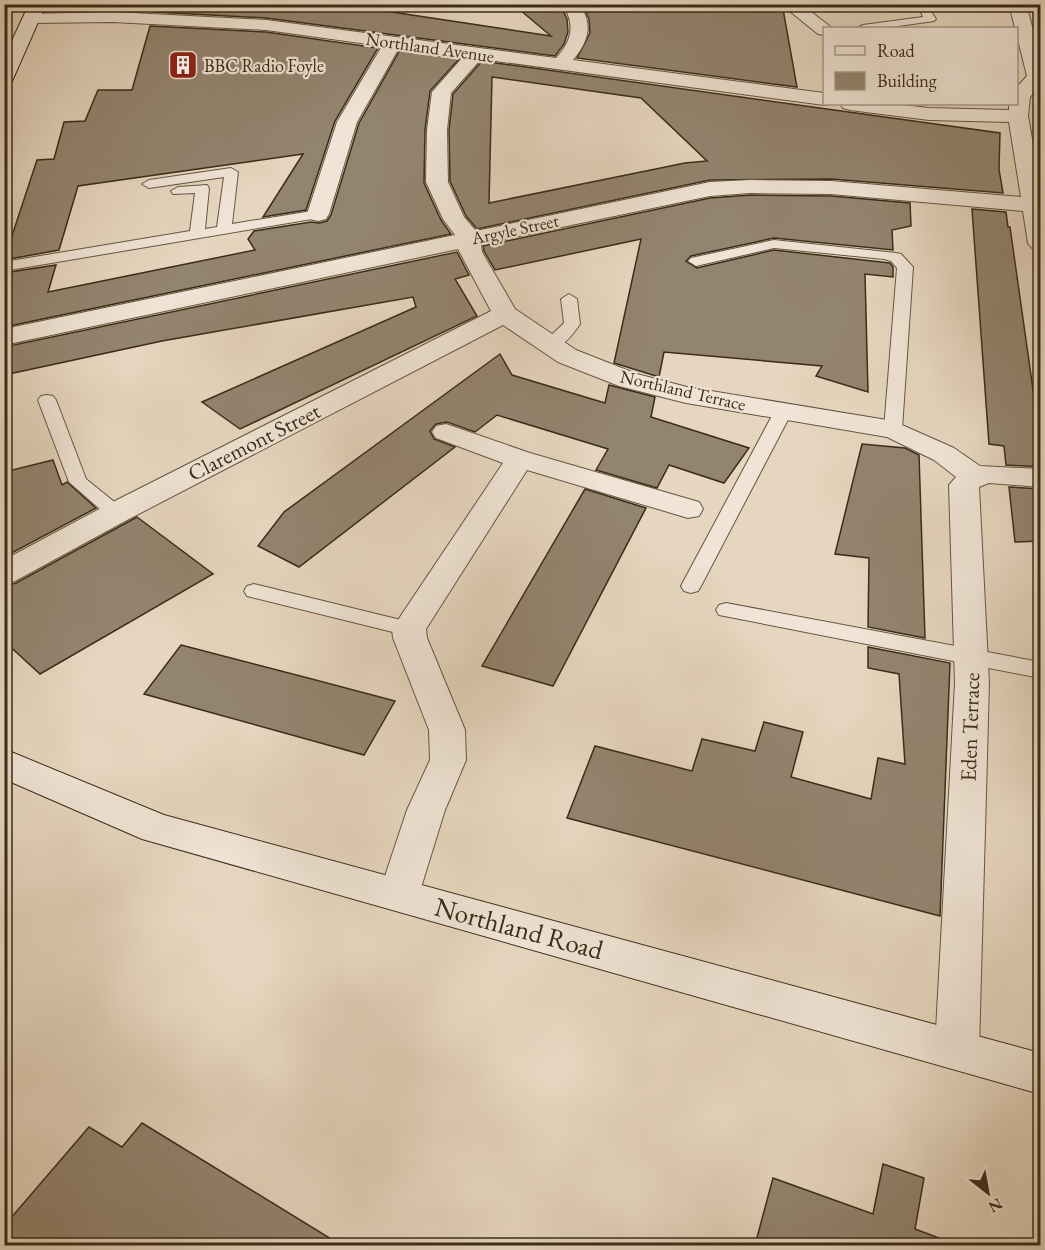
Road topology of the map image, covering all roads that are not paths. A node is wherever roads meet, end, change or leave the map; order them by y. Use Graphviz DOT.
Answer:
graph roads {
  1 [pos="189,4"];
  2 [pos="570,4"];
  3 [pos="789,4"];
  4 [pos="1017,4"];
  5 [pos="922,6"];
  6 [pos="287,8"];
  7 [pos="35,11"];
  8 [pos="178,20"];
  9 [pos="266,25"];
  10 [pos="870,27"];
  11 [pos="823,29"];
  12 [pos="393,42"];
  13 [pos="476,53"];
  14 [pos="559,66"];
  15 [pos="1039,77"];
  16 [pos="4,80"];
  17 [pos="823,99"];
  18 [pos="858,105"];
  19 [pos="1018,116"];
  20 [pos="1035,182"];
  21 [pos="1033,205"];
  22 [pos="318,214"];
  23 [pos="224,230"];
  24 [pos="197,234"];
  25 [pos="469,238"];
  26 [pos="1041,243"];
  27 [pos="696,261"];
  28 [pos="4,267"];
  29 [pos="569,299"];
  30 [pos="505,314"];
  31 [pos="4,337"];
  32 [pos="549,346"];
  33 [pos="46,400"];
  34 [pos="783,412"];
  35 [pos="893,429"];
  36 [pos="446,432"];
  37 [pos="520,459"];
  38 [pos="974,476"];
  39 [pos="1041,478"];
  40 [pos="688,509"];
  41 [pos="116,513"];
  42 [pos="4,574"];
  43 [pos="691,586"];
  44 [pos="254,591"];
  45 [pos="726,610"];
  46 [pos="409,629"];
  47 [pos="971,656"];
  48 [pos="1041,670"];
  49 [pos="4,763"];
  50 [pos="399,894"];
  51 [pos="957,1049"];
  52 [pos="1041,1074"];
  1 -- 8 [label="street"];
  2 -- 14 [label="street"];
  3 -- 11 [label="street"];
  4 -- 15 [label="street"];
  5 -- 10 [label="lane"];
  6 -- 9 [label="street"];
  7 -- 8 [label="street, Northland Avenue"];
  7 -- 16 [label="street"];
  8 -- 9 [label="street, Northland Avenue"];
  9 -- 12 [label="street, Northland Avenue"];
  12 -- 13 [label="street, Northland Avenue"];
  12 -- 22 [label="street"];
  13 -- 14 [label="street, Northland Avenue"];
  13 -- 25 [label="street, Northland Terrace"];
  14 -- 17 [label="street, Northland Avenue"];
  15 -- 19 [label="street"];
  18 -- 19 [label="street"];
  19 -- 20 [label="street"];
  20 -- 21 [label="street"];
  21 -- 25 [label="street, Argyle Street"];
  21 -- 26 [label="street"];
  22 -- 23 [label="lane"];
  23 -- 24 [label="lane"];
  23 -- 24 [label="lane"];
  24 -- 28 [label="lane"];
  25 -- 30 [label="street, Northland Terrace"];
  25 -- 31 [label="street, Argyle Street"];
  27 -- 35 [label="lane"];
  29 -- 32 [label="lane"];
  30 -- 32 [label="street, Northland Terrace"];
  30 -- 41 [label="street, Claremont Street"];
  32 -- 34 [label="street, Northland Terrace"];
  33 -- 41 [label="lane"];
  34 -- 35 [label="street, Northland Terrace"];
  34 -- 43 [label="lane"];
  35 -- 38 [label="street, Northland Terrace"];
  36 -- 37 [label="street"];
  37 -- 40 [label="street"];
  37 -- 46 [label="street"];
  38 -- 39 [label="street"];
  38 -- 47 [label="street, Eden Terrace"];
  41 -- 42 [label="street, Claremont Street"];
  44 -- 46 [label="lane"];
  45 -- 47 [label="lane"];
  46 -- 50 [label="street"];
  47 -- 48 [label="lane"];
  47 -- 51 [label="street, Eden Terrace"];
  49 -- 50 [label="street, Northland Road"];
  50 -- 51 [label="street, Northland Road"];
  51 -- 52 [label="street, Northland Road"];
}
